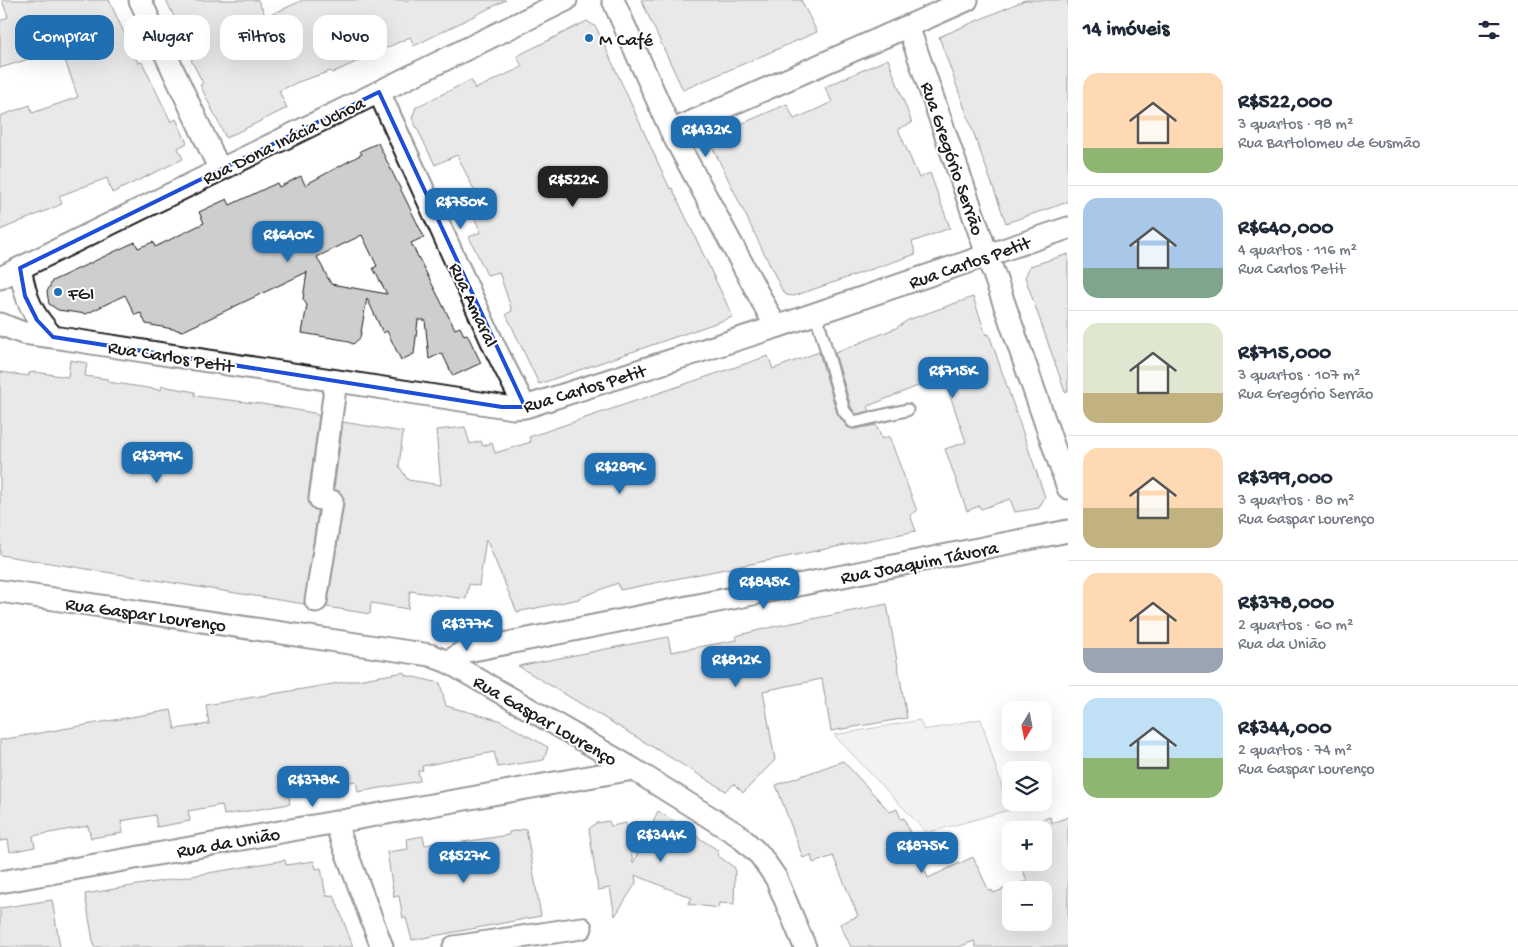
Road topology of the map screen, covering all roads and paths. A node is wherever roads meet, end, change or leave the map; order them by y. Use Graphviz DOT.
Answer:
graph roads {
  1 [pos="140,0"];
  2 [pos="566,0"];
  3 [pos="613,0"];
  4 [pos="967,0"];
  5 [pos="908,26"];
  6 [pos="379,92"];
  7 [pos="671,130"];
  8 [pos="220,170"];
  9 [pos="1068,228"];
  10 [pos="988,255"];
  11 [pos="20,268"];
  12 [pos="0,278"];
  13 [pos="816,314"];
  14 [pos="0,324"];
  15 [pos="776,327"];
  16 [pos="54,337"];
  17 [pos="336,381"];
  18 [pos="525,407"];
  19 [pos="908,410"];
  20 [pos="1068,488"];
  21 [pos="1068,531"];
  22 [pos="0,591"];
  23 [pos="316,601"];
  24 [pos="448,662"];
  25 [pos="633,769"];
  26 [pos="335,822"];
  27 [pos="0,882"];
  28 [pos="581,928"];
  29 [pos="382,947"];
  30 [pos="454,947"];
  31 [pos="805,947"];
  1 -- 8 [label="street"];
  2 -- 6 [label="street, Rua Dona Inácia Uchoa"];
  3 -- 7 [label="street"];
  4 -- 5 [label="street"];
  5 -- 7 [label="street"];
  5 -- 10 [label="street, Rua Gregório Serrão"];
  6 -- 8 [label="street, Rua Dona Inácia Uchoa"];
  6 -- 18 [label="street, Rua Amaral"];
  7 -- 15 [label="street"];
  8 -- 11 [label="street, Rua Dona Inácia Uchoa"];
  9 -- 10 [label="street, Rua Carlos Petit"];
  10 -- 13 [label="street, Rua Carlos Petit"];
  10 -- 20 [label="street, Rua Gregório Serrão"];
  11 -- 12 [label="street, Rua Dona Inácia Uchoa"];
  11 -- 16 [label="street"];
  13 -- 15 [label="street, Rua Carlos Petit"];
  13 -- 19 [label="lane"];
  14 -- 16 [label="street, Rua Carlos Petit"];
  15 -- 18 [label="street, Rua Carlos Petit"];
  16 -- 17 [label="street, Rua Carlos Petit"];
  17 -- 18 [label="street, Rua Carlos Petit"];
  17 -- 23 [label="street"];
  21 -- 24 [label="street, Rua Joaquim Távora"];
  22 -- 24 [label="street, Rua Gaspar Lourenço"];
  24 -- 25 [label="street, Rua Gaspar Lourenço"];
  25 -- 26 [label="street, Rua da União"];
  25 -- 31 [label="street, Rua Gaspar Lourenço"];
  26 -- 27 [label="street, Rua da União"];
  26 -- 29 [label="street"];
  28 -- 30 [label="street"];
}
